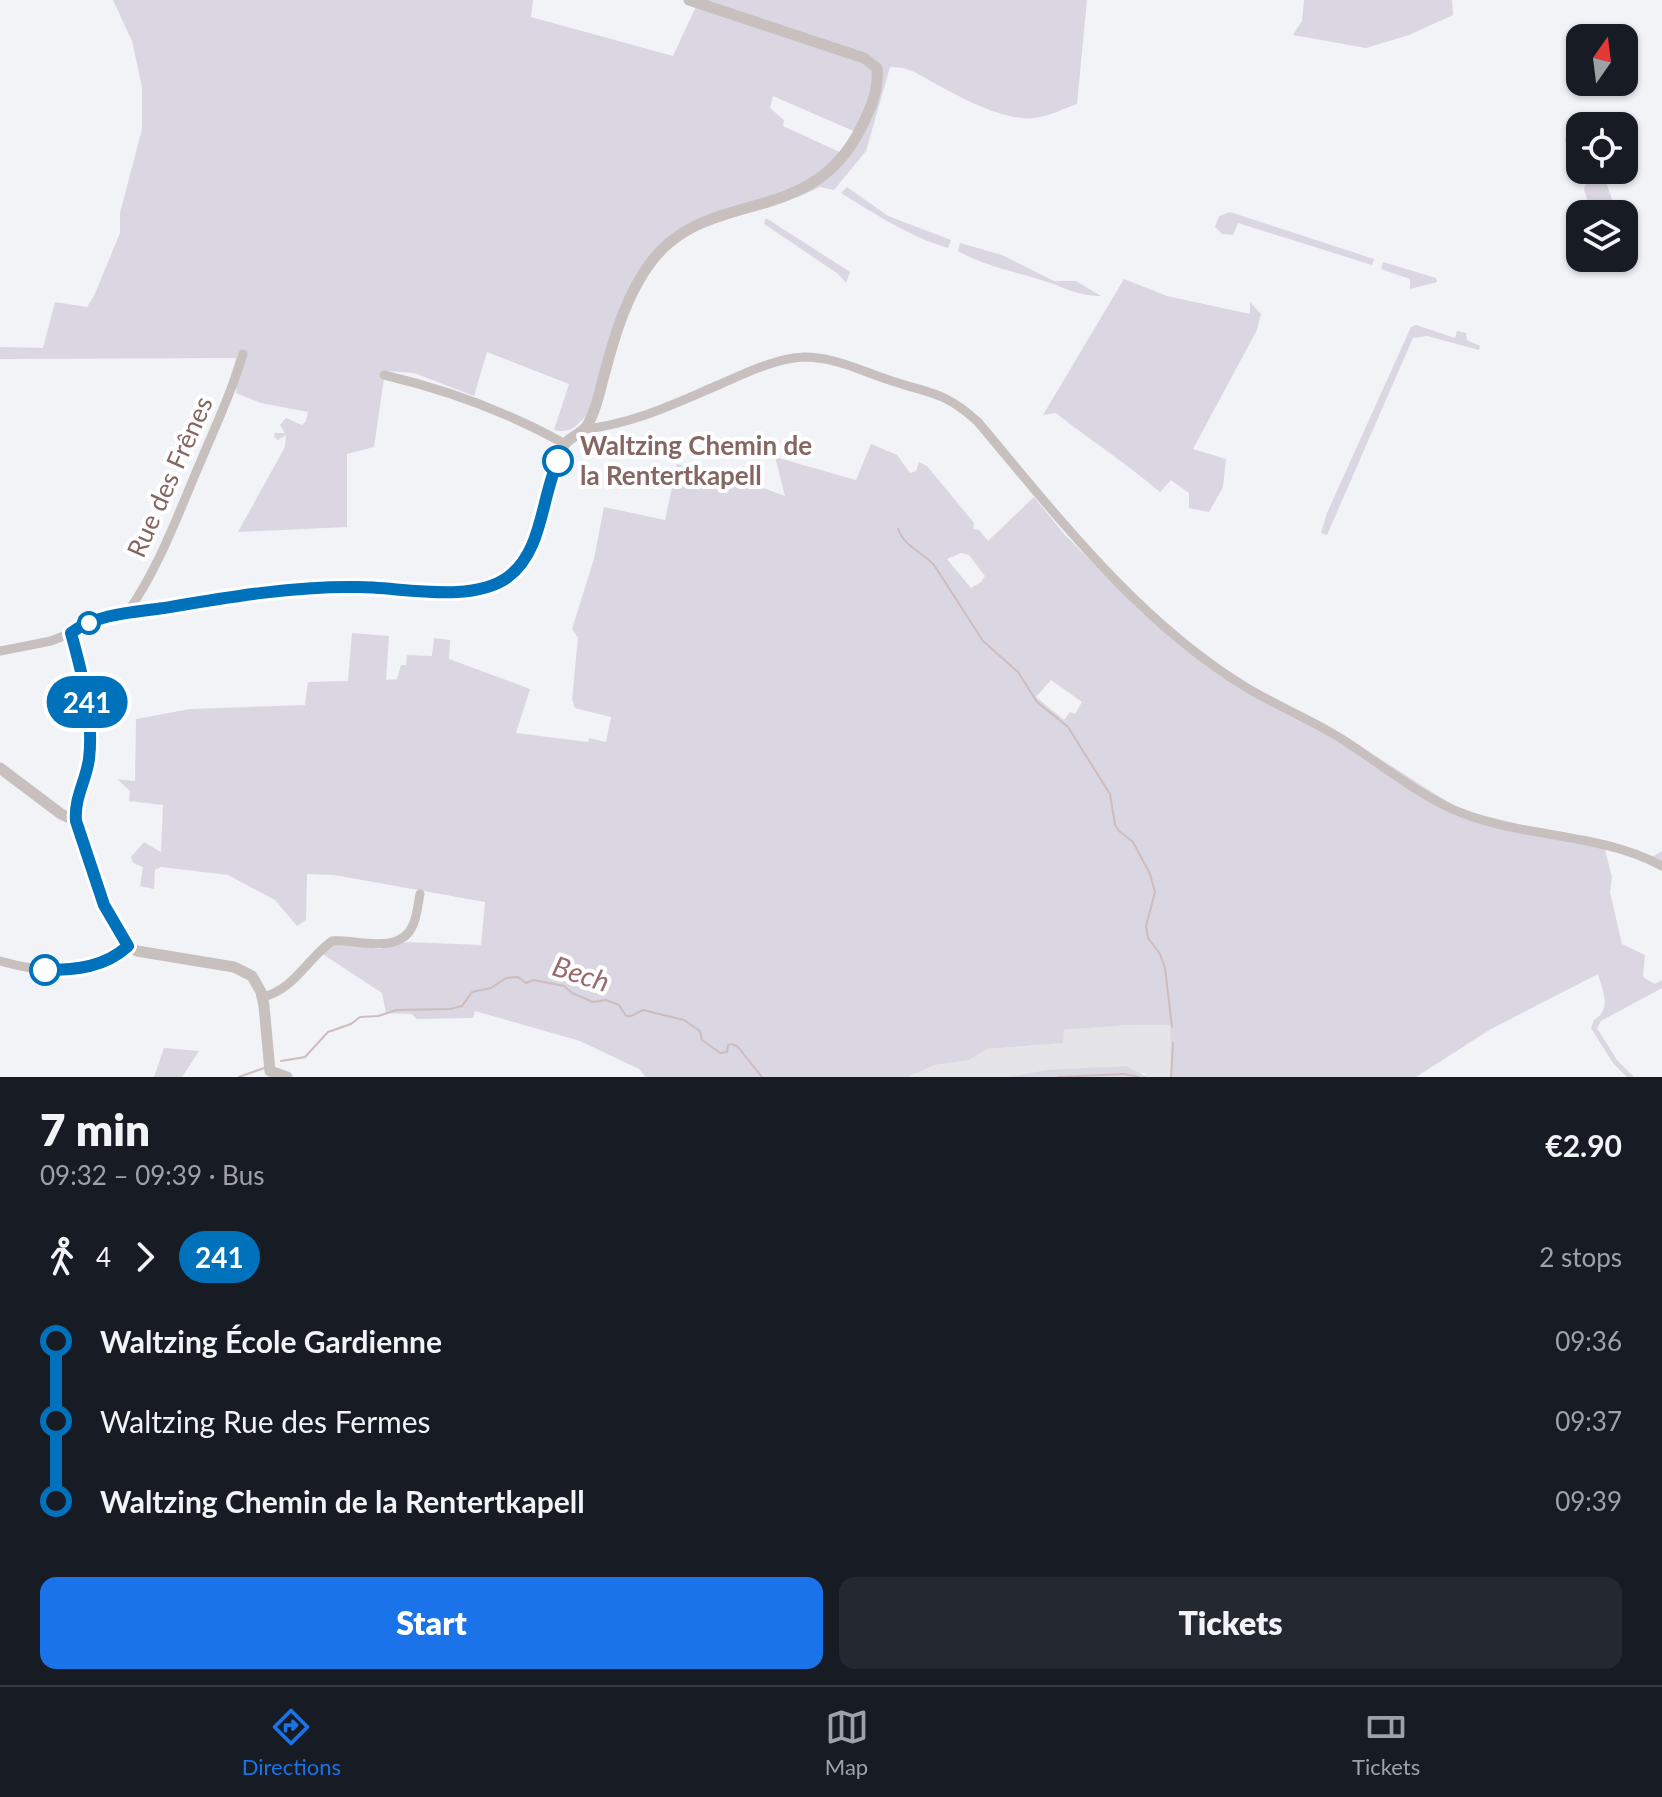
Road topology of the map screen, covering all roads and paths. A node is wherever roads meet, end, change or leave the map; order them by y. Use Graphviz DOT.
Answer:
graph roads {
  1 [pos="689,0"];
  2 [pos="243,354"];
  3 [pos="384,375"];
  4 [pos="585,429"];
  5 [pos="565,444"];
  6 [pos="127,613"];
  7 [pos="71,633"];
  8 [pos="0,650"];
  9 [pos="0,768"];
  10 [pos="76,821"];
  11 [pos="1662,866"];
  12 [pos="420,894"];
  13 [pos="128,946"];
  14 [pos="0,961"];
  15 [pos="262,997"];
  16 [pos="270,1074"];
  17 [pos="287,1077"];
  1 -- 4 [label="street"];
  2 -- 6 [label="street, Rue des Frênes"];
  3 -- 5 [label="street"];
  4 -- 5 [label="street"];
  4 -- 11 [label="street"];
  5 -- 6 [label="street"];
  6 -- 7 [label="street"];
  7 -- 8 [label="street"];
  7 -- 10 [label="street"];
  9 -- 10 [label="street"];
  10 -- 13 [label="street"];
  12 -- 15 [label="street"];
  13 -- 14 [label="street"];
  13 -- 15 [label="street"];
  15 -- 16 [label="street"];
  16 -- 17 [label="street"];
}
